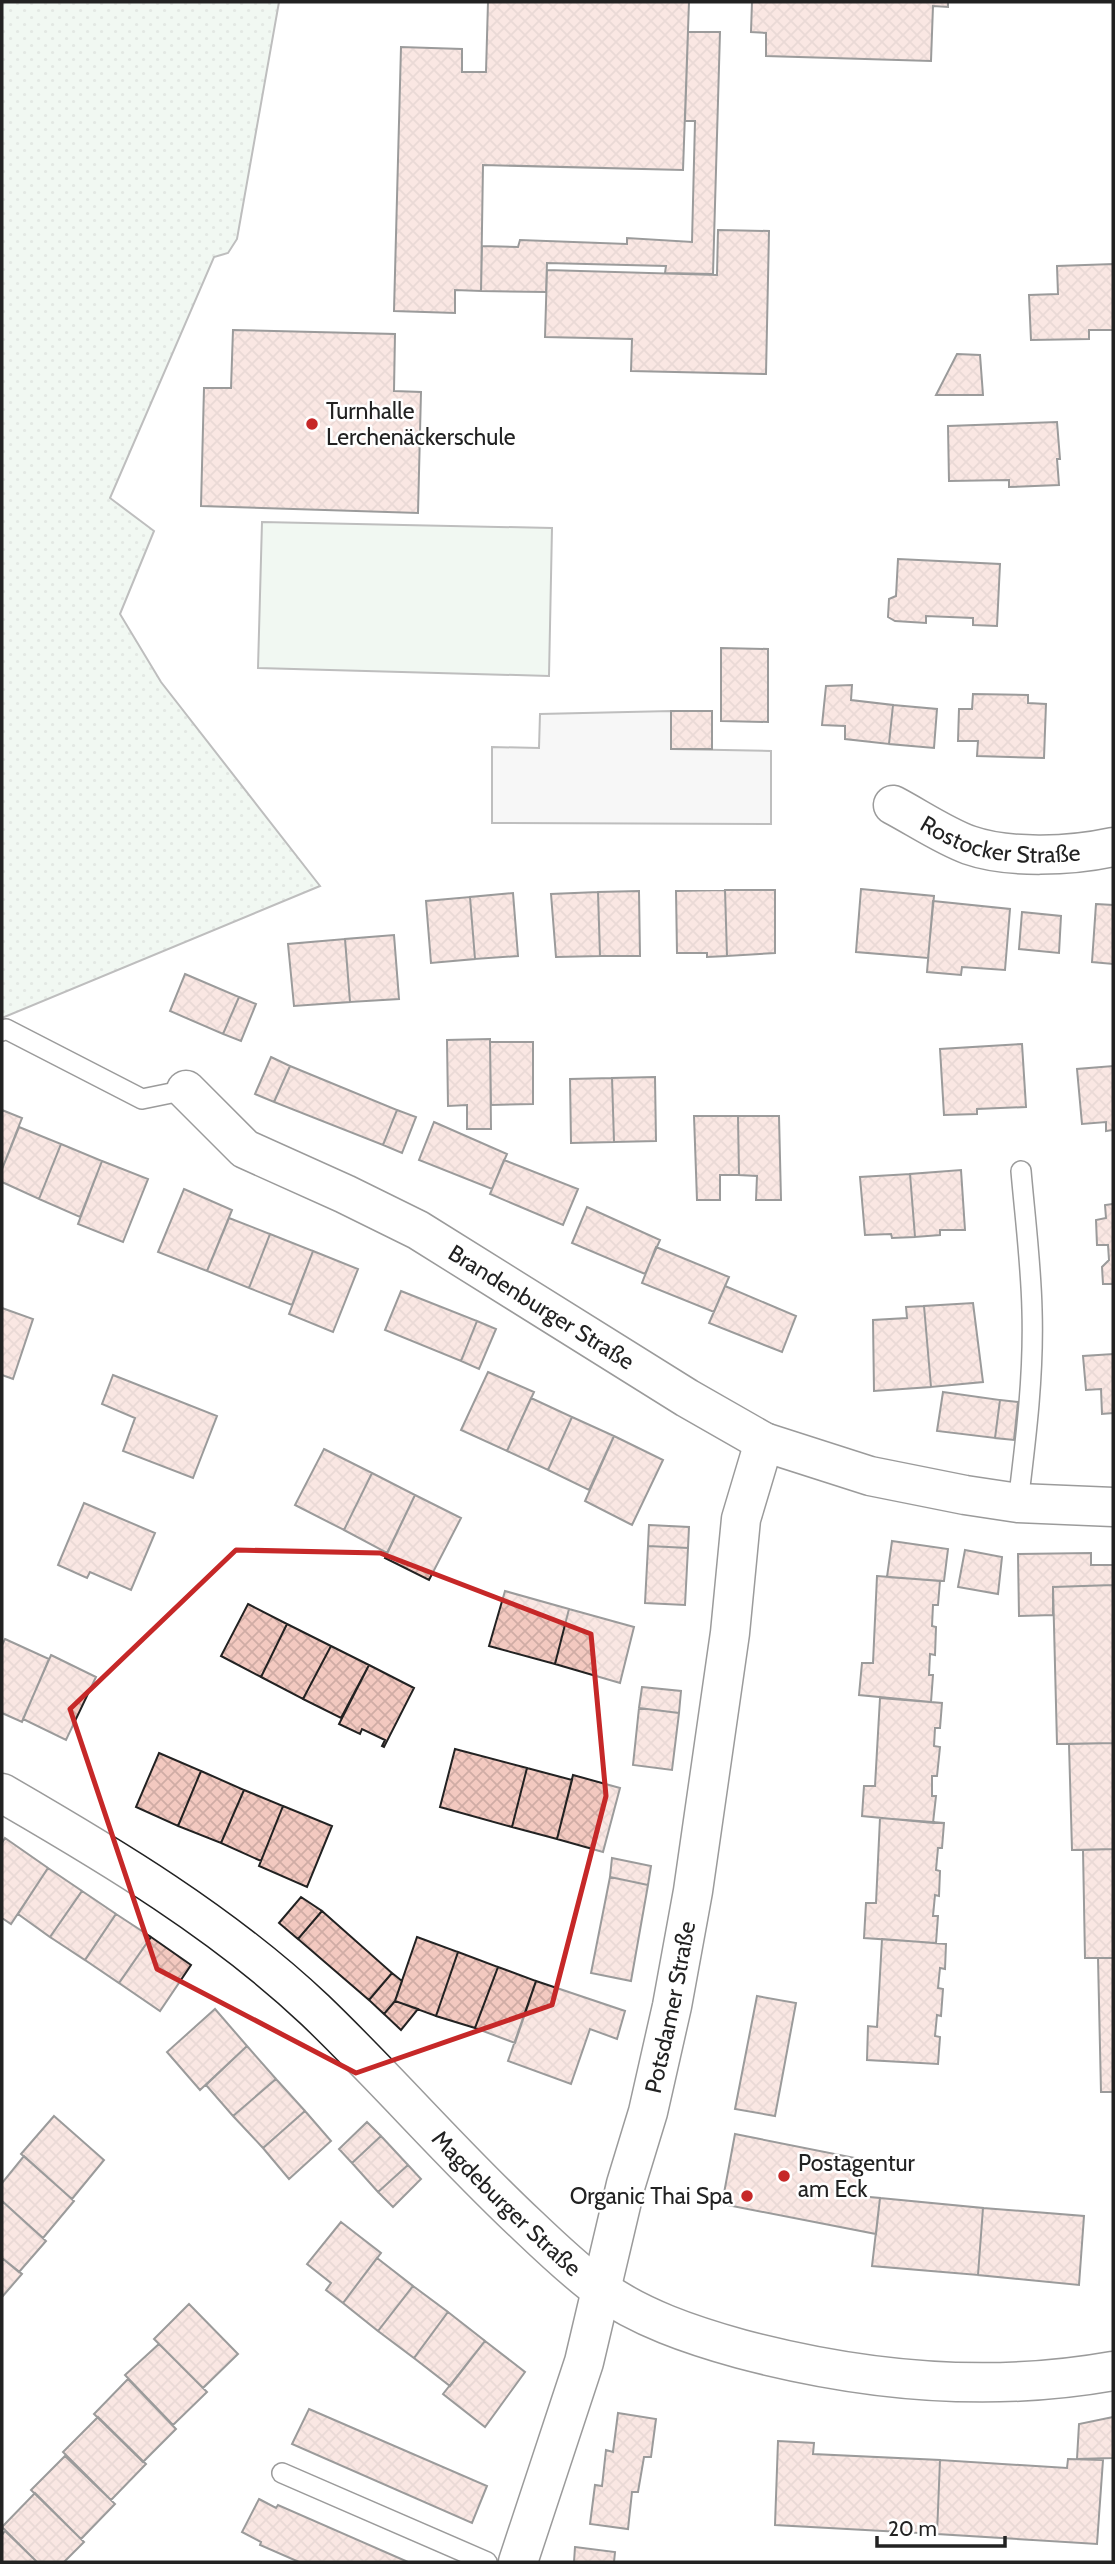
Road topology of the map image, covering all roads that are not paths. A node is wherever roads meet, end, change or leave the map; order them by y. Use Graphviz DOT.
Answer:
graph roads {
  1 [pos="893,805"];
  2 [pos="1113,847"];
  3 [pos="4,1030"];
  4 [pos="186,1090"];
  5 [pos="1021,1171"];
  6 [pos="764,1442"];
  7 [pos="1018,1503"];
  8 [pos="1113,1507"];
  9 [pos="2,1793"];
  10 [pos="600,2289"];
  11 [pos="1113,2371"];
  12 [pos="282,2473"];
  13 [pos="488,2562"];
  14 [pos="518,2562"];
  1 -- 2 [label="street, Rostocker Straße"];
  3 -- 4 [label="lane, Brandenburger Straße"];
  4 -- 6 [label="street, Brandenburger Straße"];
  5 -- 7 [label="lane"];
  6 -- 7 [label="street, Brandenburger Straße"];
  6 -- 10 [label="street, Potsdamer Straße"];
  7 -- 8 [label="street, Brandenburger Straße"];
  9 -- 10 [label="street, Magdeburger Straße"];
  10 -- 11 [label="street, Magdeburger Straße"];
  10 -- 14 [label="street, Potsdamer Straße"];
  12 -- 13 [label="lane"];
}
